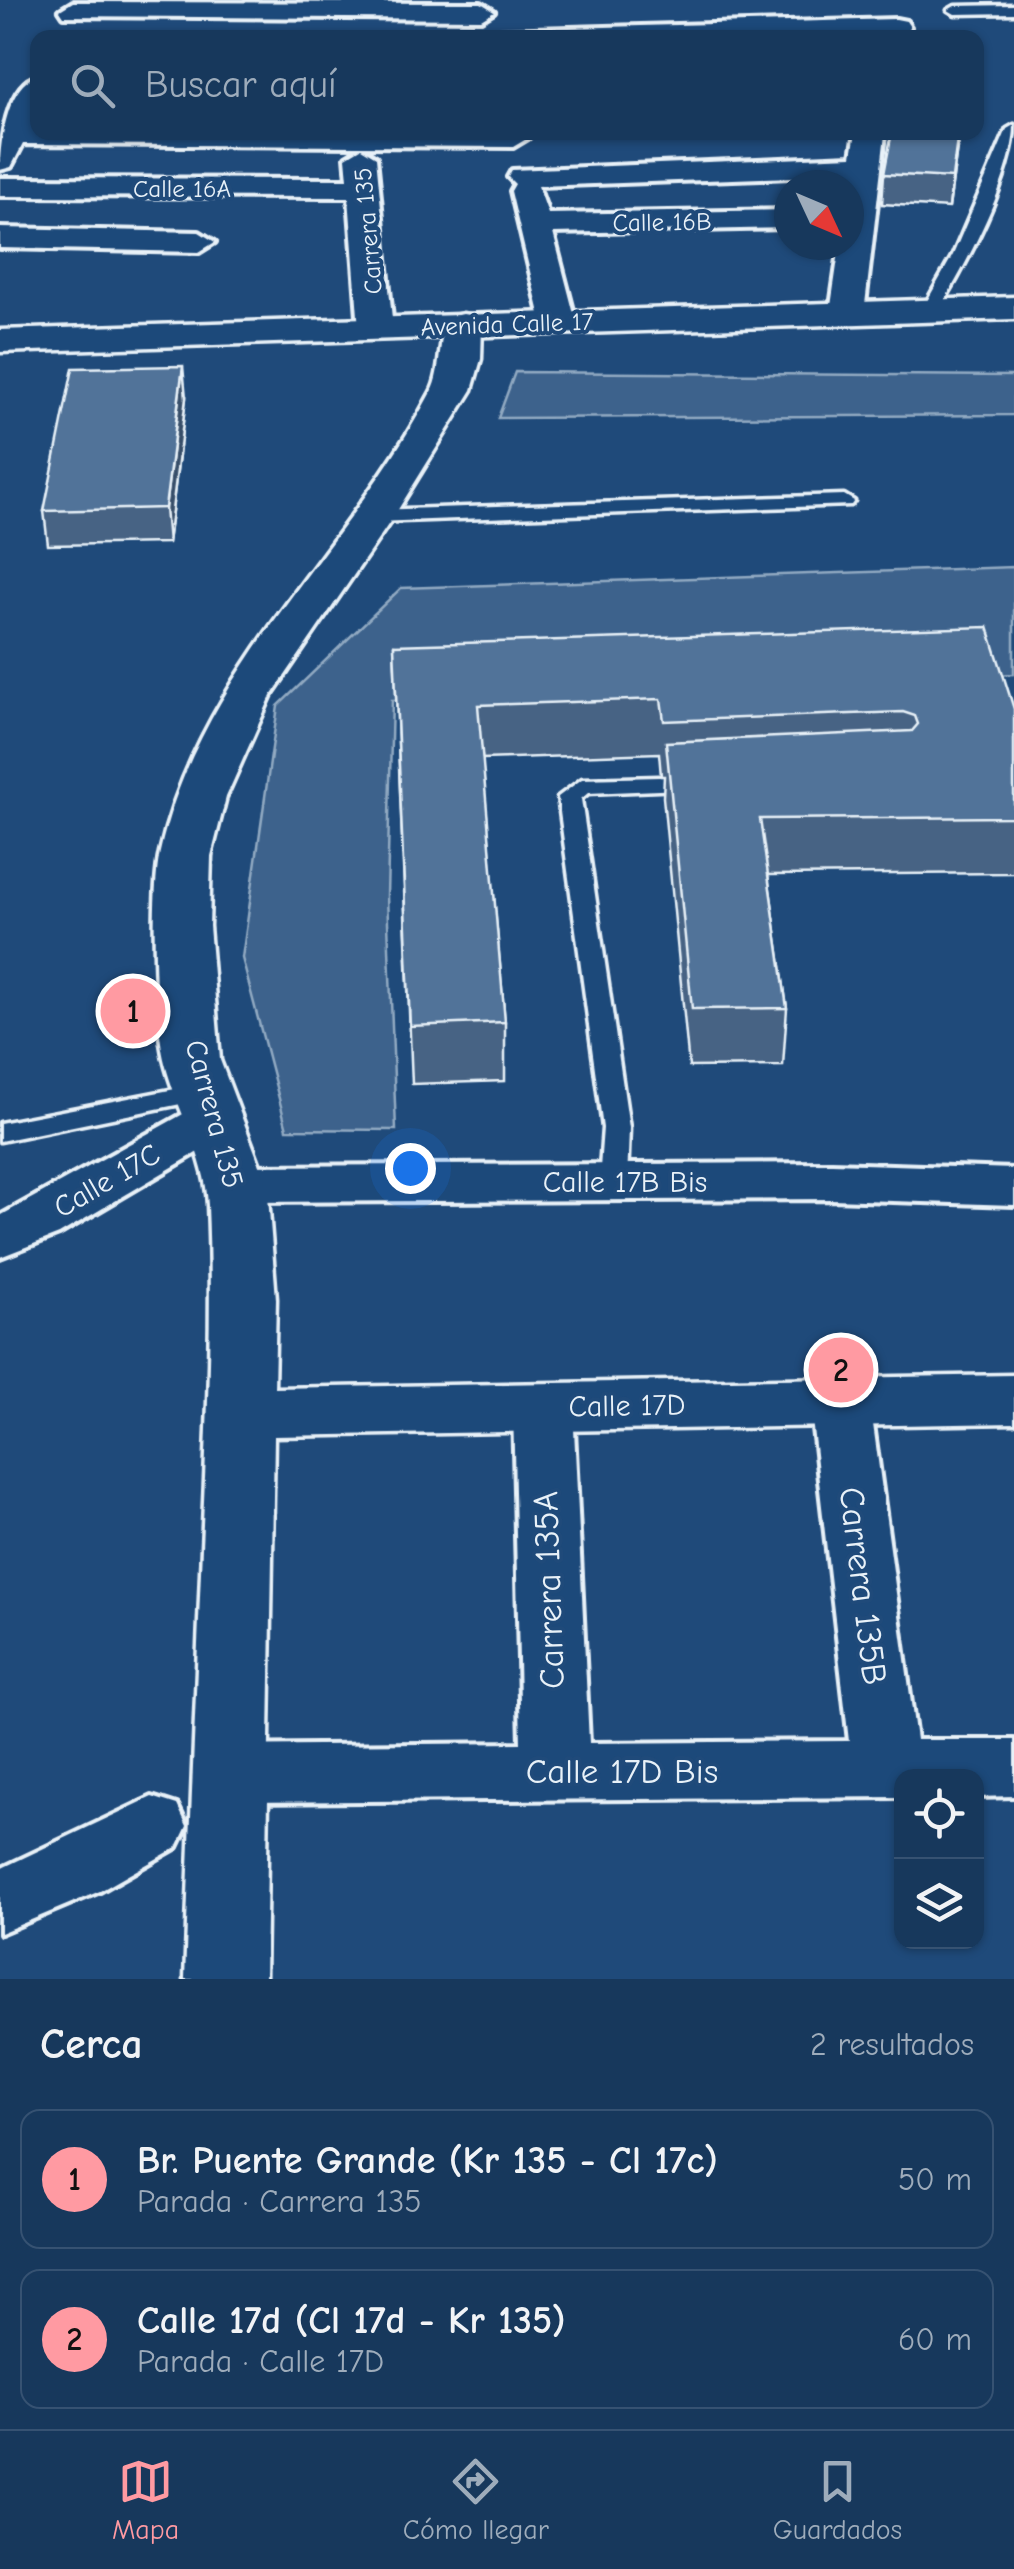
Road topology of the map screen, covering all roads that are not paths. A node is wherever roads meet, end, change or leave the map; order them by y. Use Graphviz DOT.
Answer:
graph roads {
  1 [pos="76,5"];
  2 [pos="1014,9"];
  3 [pos="955,10"];
  4 [pos="349,16"];
  5 [pos="482,16"];
  6 [pos="897,22"];
  7 [pos="64,30"];
  8 [pos="698,30"];
  9 [pos="30,100"];
  10 [pos="1014,129"];
  11 [pos="242,140"];
  12 [pos="360,140"];
  13 [pos="513,140"];
  14 [pos="869,140"];
  15 [pos="6,148"];
  16 [pos="866,165"];
  17 [pos="864,174"];
  18 [pos="523,177"];
  19 [pos="0,187"];
  20 [pos="364,188"];
  21 [pos="774,219"];
  22 [pos="534,224"];
  23 [pos="0,238"];
  24 [pos="198,242"];
  25 [pos="851,260"];
  26 [pos="1014,308"];
  27 [pos="930,310"];
  28 [pos="847,313"];
  29 [pos="559,322"];
  30 [pos="376,328"];
  31 [pos="462,336"];
  32 [pos="1014,337"];
  33 [pos="0,342"];
  34 [pos="0,362"];
  35 [pos="844,502"];
  36 [pos="373,516"];
  37 [pos="720,782"];
  38 [pos="207,1106"];
  39 [pos="0,1132"];
  40 [pos="613,1182"];
  41 [pos="236,1184"];
  42 [pos="1014,1187"];
  43 [pos="0,1238"];
  44 [pos="1014,1399"];
  45 [pos="840,1402"];
  46 [pos="543,1408"];
  47 [pos="240,1413"];
  48 [pos="1014,1768"];
  49 [pos="886,1769"];
  50 [pos="556,1772"];
  51 [pos="230,1774"];
  52 [pos="152,1826"];
  53 [pos="0,1902"];
  54 [pos="224,1979"];
  1 -- 4 [label="street"];
  1 -- 7 [label="street"];
  2 -- 3 [label="lane"];
  4 -- 5 [label="street"];
  6 -- 8 [label="street"];
  9 -- 15 [label="street"];
  10 -- 27 [label="lane"];
  11 -- 15 [label="street"];
  12 -- 20 [label="street, Carrera 135"];
  13 -- 18 [label="street"];
  14 -- 16 [label="street"];
  16 -- 17 [label="street"];
  16 -- 18 [label="street"];
  18 -- 22 [label="street"];
  19 -- 20 [label="street, Calle 16A"];
  20 -- 30 [label="street, Carrera 135"];
  21 -- 22 [label="street, Calle 16B"];
  22 -- 29 [label="street"];
  23 -- 24 [label="street"];
  25 -- 28 [label="street"];
  26 -- 27 [label="street, Avenida Calle 17"];
  27 -- 28 [label="street, Avenida Calle 17"];
  28 -- 29 [label="street, Avenida Calle 17"];
  29 -- 31 [label="street, Avenida Calle 17"];
  30 -- 31 [label="street, Avenida Calle 17"];
  30 -- 33 [label="street, Avenida Calle 17"];
  31 -- 32 [label="street, Avenida Calle 17"];
  31 -- 34 [label="street, Avenida Calle 17"];
  31 -- 36 [label="street, Carrera 135"];
  35 -- 36 [label="lane"];
  36 -- 38 [label="street, Carrera 135"];
  37 -- 40 [label="lane"];
  38 -- 39 [label="lane"];
  38 -- 41 [label="street, Carrera 135"];
  38 -- 43 [label="street, Calle 17C"];
  40 -- 41 [label="street, Calle 17B Bis"];
  40 -- 42 [label="street, Calle 17B Bis"];
  41 -- 47 [label="street, Carrera 135"];
  44 -- 45 [label="street, Calle 17D"];
  45 -- 46 [label="street, Calle 17D"];
  45 -- 49 [label="street, Carrera 135B"];
  46 -- 47 [label="street, Calle 17D"];
  46 -- 50 [label="street, Carrera 135A"];
  47 -- 51 [label="street, Carrera 135"];
  48 -- 49 [label="street, Calle 17D Bis"];
  49 -- 50 [label="street, Calle 17D Bis"];
  50 -- 51 [label="street, Calle 17D Bis"];
  51 -- 54 [label="street, Carrera 135"];
  52 -- 53 [label="street"];
}
